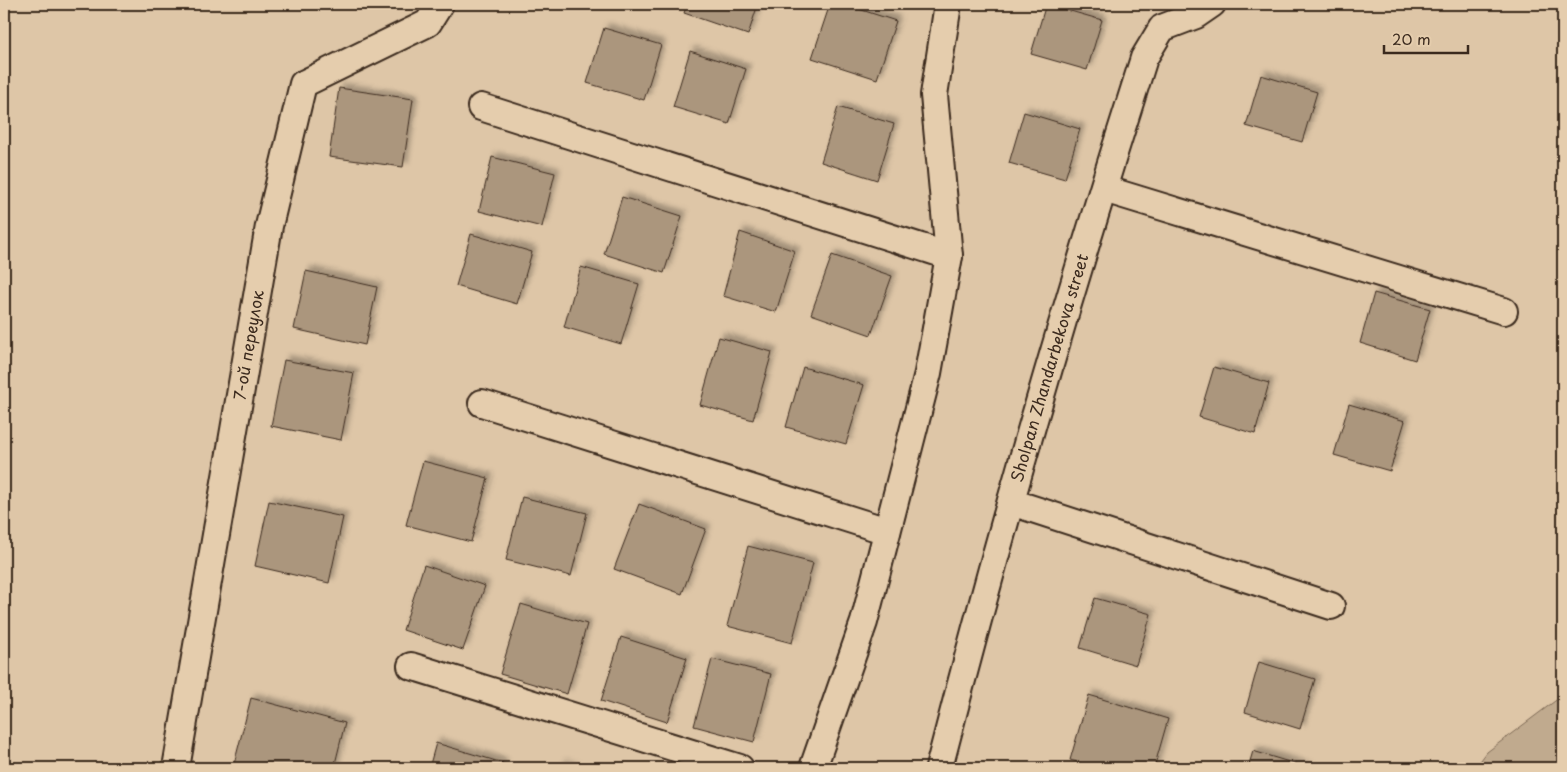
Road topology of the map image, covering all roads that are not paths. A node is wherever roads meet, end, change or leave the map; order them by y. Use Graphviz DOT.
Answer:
graph roads {
  1 [pos="440,4"];
  2 [pos="948,4"];
  3 [pos="1212,4"];
  4 [pos="481,107"];
  5 [pos="1104,189"];
  6 [pos="949,256"];
  7 [pos="1504,311"];
  8 [pos="482,402"];
  9 [pos="1011,502"];
  10 [pos="887,531"];
  11 [pos="1331,606"];
  12 [pos="411,666"];
  13 [pos="176,768"];
  14 [pos="740,768"];
  15 [pos="813,768"];
  16 [pos="939,768"];
  1 -- 13 [label="street, 7-ой переулок"];
  2 -- 6 [label="street"];
  3 -- 5 [label="street, Sholpan Zhandarbekova street"];
  4 -- 6 [label="street"];
  5 -- 7 [label="street"];
  5 -- 9 [label="street, Sholpan Zhandarbekova street"];
  6 -- 10 [label="street"];
  8 -- 10 [label="street"];
  9 -- 11 [label="street"];
  9 -- 16 [label="street, Sholpan Zhandarbekova street"];
  10 -- 15 [label="street"];
  12 -- 14 [label="street"];
}
